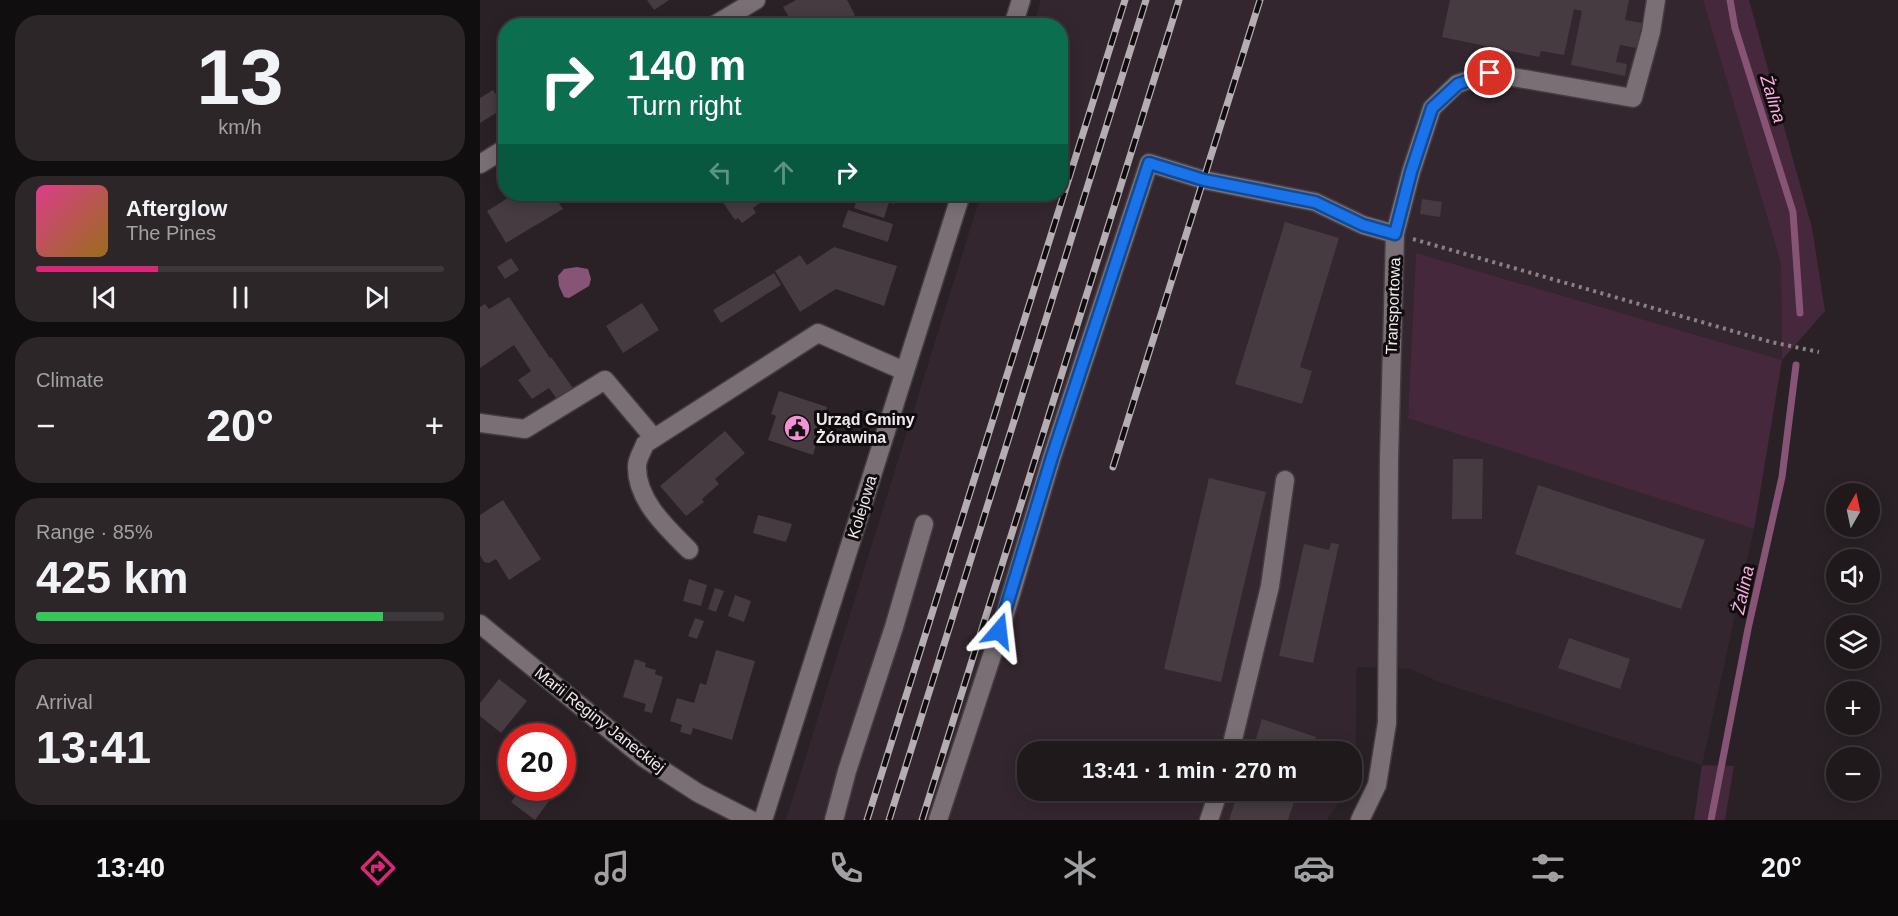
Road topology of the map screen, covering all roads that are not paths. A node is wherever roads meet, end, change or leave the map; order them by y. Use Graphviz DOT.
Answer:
graph roads {
  1 [pos="756,0"];
  2 [pos="1021,0"];
  3 [pos="1656,0"];
  4 [pos="726,18"];
  5 [pos="1015,18"];
  6 [pos="498,153"];
  7 [pos="480,164"];
  8 [pos="958,201"];
  9 [pos="1395,234"];
  10 [pos="904,371"];
  11 [pos="480,423"];
  12 [pos="654,438"];
  13 [pos="1284,480"];
  14 [pos="924,524"];
  15 [pos="689,550"];
  16 [pos="482,631"];
  17 [pos="1233,741"];
  18 [pos="1215,801"];
  19 [pos="751,820"];
  20 [pos="763,820"];
  21 [pos="834,820"];
  22 [pos="938,820"];
  23 [pos="1209,820"];
  24 [pos="1360,820"];
  1 -- 4 [label="street"];
  2 -- 5 [label="street"];
  3 -- 9 [label="street, Transportowa"];
  6 -- 7 [label="street"];
  8 -- 10 [label="street, Kolejowa"];
  9 -- 22 [label="street"];
  9 -- 24 [label="street, Transportowa"];
  10 -- 12 [label="street"];
  10 -- 20 [label="street, Kolejowa"];
  11 -- 12 [label="street"];
  12 -- 15 [label="street"];
  13 -- 17 [label="street"];
  14 -- 21 [label="street"];
  16 -- 19 [label="street, Marii Reginy Janeckiej"];
  18 -- 23 [label="street"];
}
